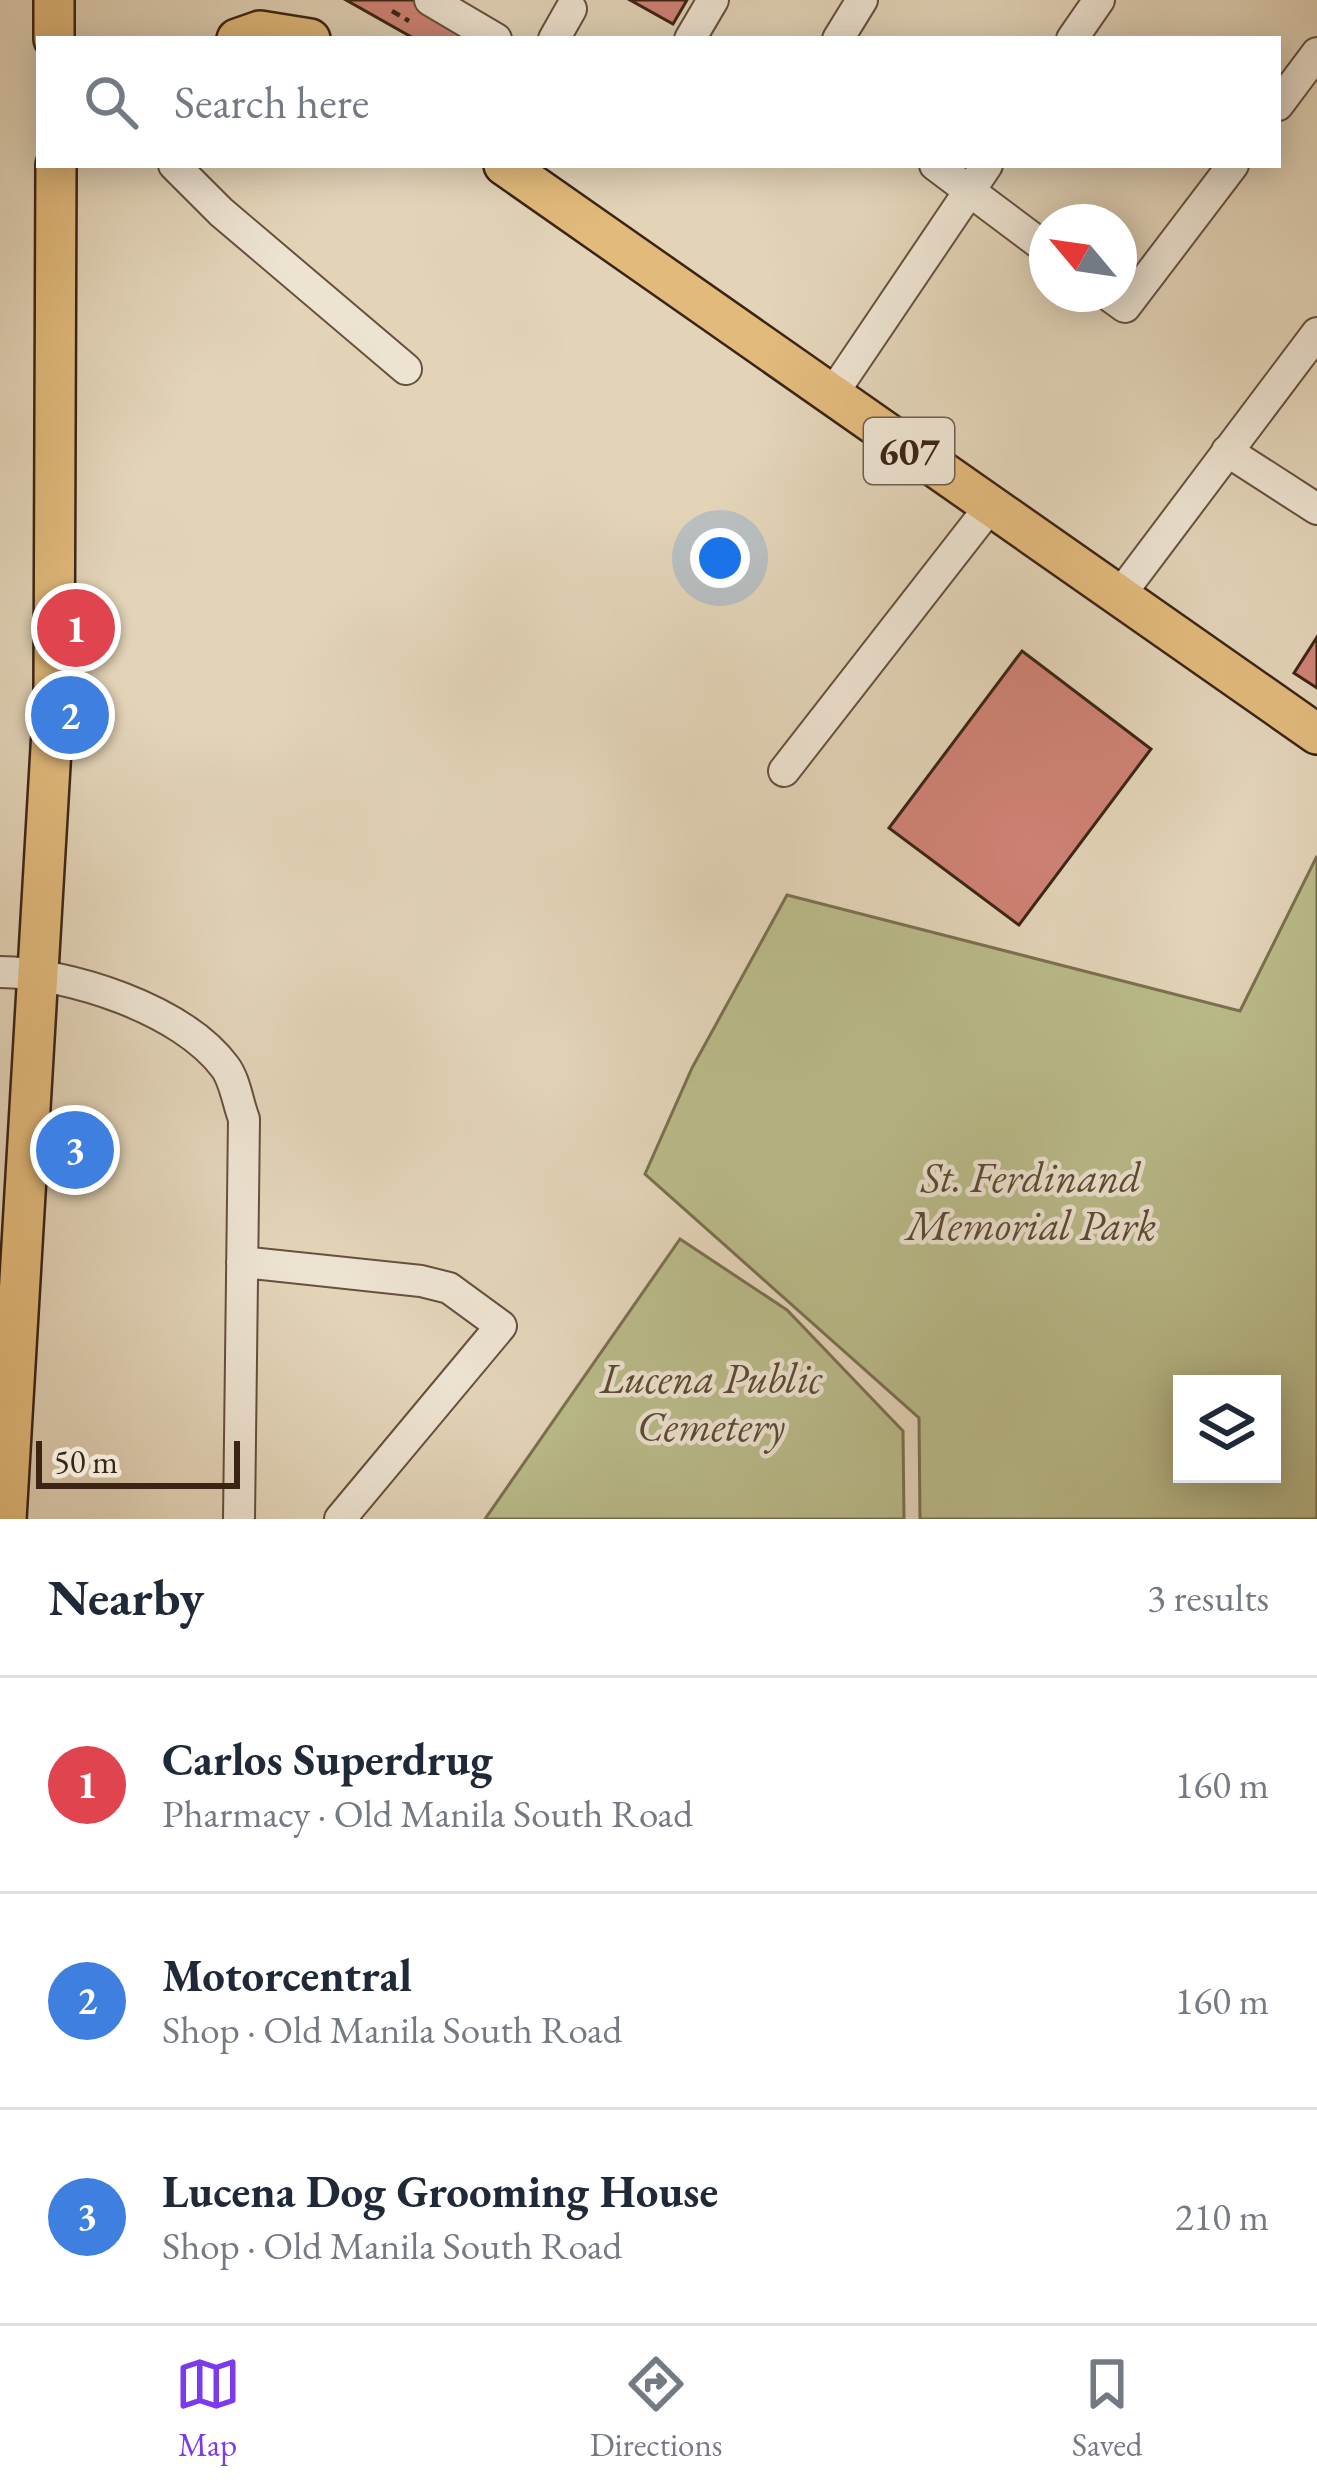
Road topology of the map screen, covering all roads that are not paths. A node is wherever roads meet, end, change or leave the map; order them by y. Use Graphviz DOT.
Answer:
graph roads {
  1 [pos="430,0"];
  2 [pos="713,0"];
  3 [pos="862,0"];
  4 [pos="1099,0"];
  5 [pos="571,9"];
  6 [pos="246,36"];
  7 [pos="291,36"];
  8 [pos="491,36"];
  9 [pos="556,36"];
  10 [pos="692,36"];
  11 [pos="840,36"];
  12 [pos="1074,36"];
  13 [pos="1317,53"];
  14 [pos="1281,101"];
  15 [pos="56,168"];
  16 [pos="177,168"];
  17 [pos="508,168"];
  18 [pos="945,168"];
  19 [pos="1230,168"];
  20 [pos="979,178"];
  21 [pos="1029,230"];
  22 [pos="1137,292"];
  23 [pos="1317,333"];
  24 [pos="406,369"];
  25 [pos="831,396"];
  26 [pos="1227,451"];
  27 [pos="989,508"];
  28 [pos="1317,509"];
  29 [pos="1119,596"];
  30 [pos="1317,734"];
  31 [pos="784,771"];
  32 [pos="18,972"];
  33 [pos="242,1262"];
  34 [pos="6,1519"];
  35 [pos="239,1519"];
  36 [pos="340,1519"];
  1 -- 8 [label="street"];
  2 -- 10 [label="street"];
  3 -- 11 [label="street"];
  4 -- 12 [label="street"];
  5 -- 9 [label="street"];
  6 -- 7 [label="main road"];
  13 -- 14 [label="street"];
  15 -- 32 [label="main road"];
  16 -- 24 [label="street"];
  17 -- 25 [label="main road, 607"];
  18 -- 20 [label="street"];
  19 -- 22 [label="street"];
  20 -- 21 [label="street"];
  20 -- 25 [label="street"];
  23 -- 26 [label="street"];
  25 -- 27 [label="main road, 607"];
  26 -- 28 [label="street"];
  26 -- 29 [label="street"];
  27 -- 29 [label="main road, 607"];
  27 -- 31 [label="street"];
  29 -- 30 [label="main road, 607"];
  32 -- 33 [label="street"];
  32 -- 34 [label="main road"];
  33 -- 35 [label="street"];
  33 -- 36 [label="street"];
}
